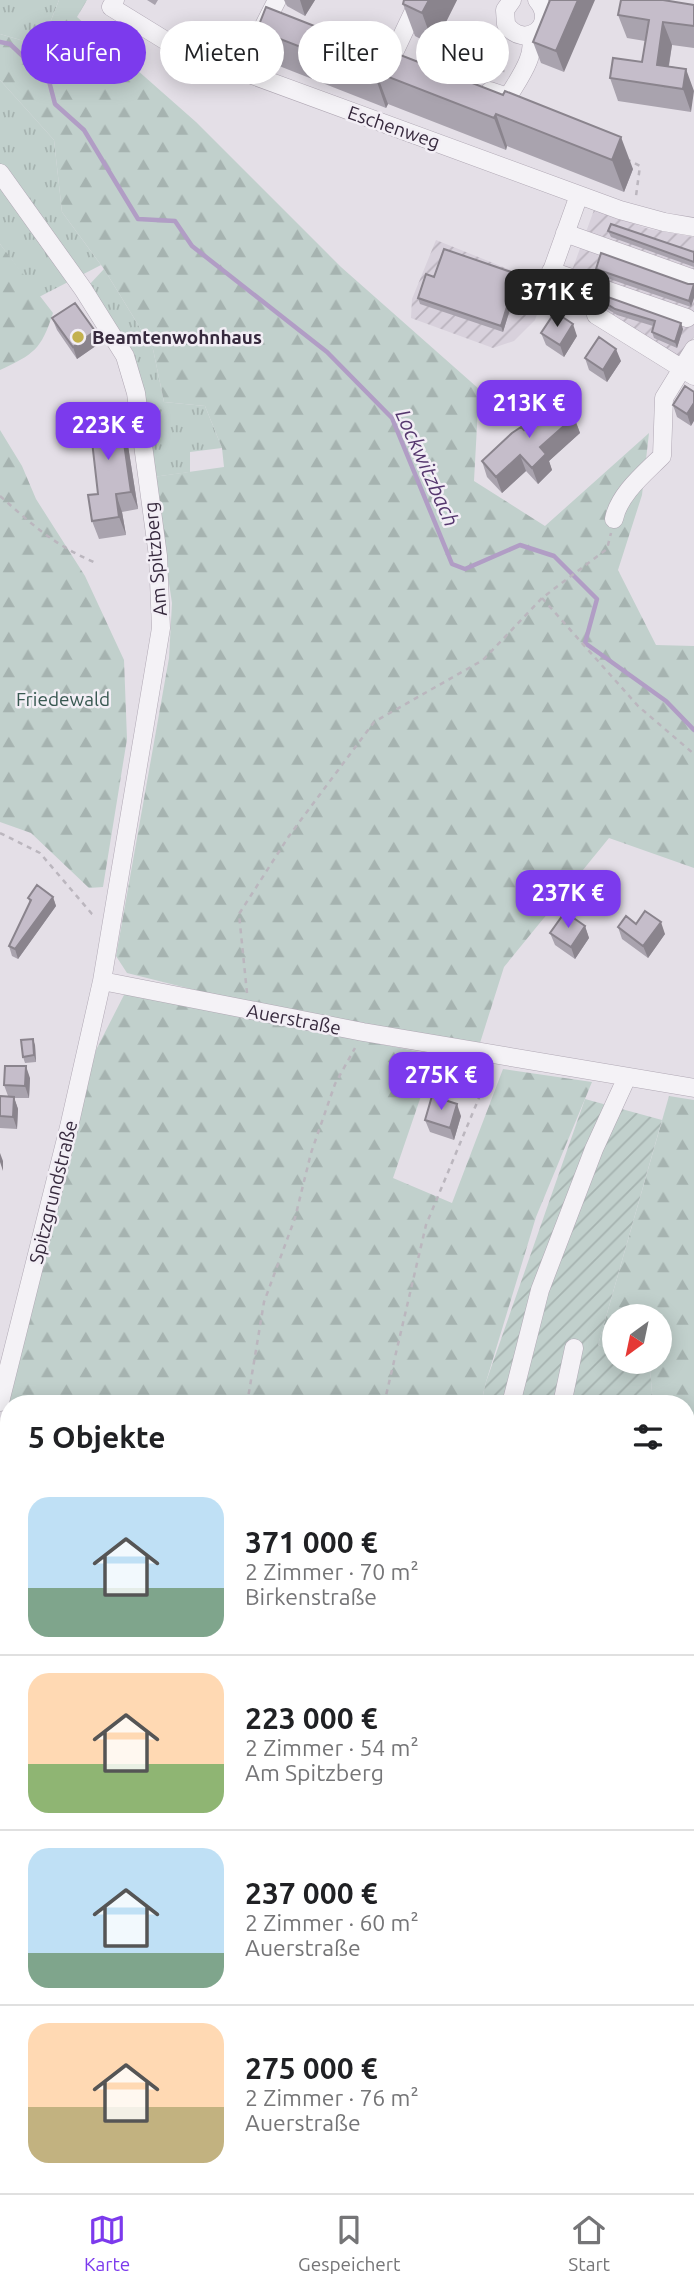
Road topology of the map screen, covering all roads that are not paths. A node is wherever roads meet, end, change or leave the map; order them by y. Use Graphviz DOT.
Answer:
graph roads {
  1 [pos="115,0"];
  2 [pos="419,0"];
  3 [pos="537,0"];
  4 [pos="508,8"];
  5 [pos="528,35"];
  6 [pos="160,37"];
  7 [pos="416,67"];
  8 [pos="276,84"];
  9 [pos="472,85"];
  10 [pos="0,173"];
  11 [pos="579,195"];
  12 [pos="694,227"];
  13 [pos="565,233"];
  14 [pos="694,279"];
  15 [pos="596,316"];
  16 [pos="687,318"];
  17 [pos="694,349"];
  18 [pos="688,372"];
  19 [pos="614,519"];
  20 [pos="102,981"];
  21 [pos="627,1077"];
  22 [pos="694,1088"];
  23 [pos="574,1348"];
  24 [pos="2,1395"];
  25 [pos="513,1395"];
  26 [pos="564,1395"];
  1 -- 6 [label="street, Eschenweg"];
  2 -- 7 [label="street"];
  3 -- 5 [label="street"];
  4 -- 5 [label="street"];
  5 -- 9 [label="street"];
  8 -- 11 [label="street, Eschenweg"];
  10 -- 20 [label="street, Am Spitzberg"];
  11 -- 12 [label="street, Eschenweg"];
  11 -- 13 [label="street"];
  13 -- 14 [label="street"];
  13 -- 16 [label="street"];
  15 -- 18 [label="street"];
  17 -- 18 [label="street"];
  18 -- 19 [label="street"];
  20 -- 21 [label="street, Auerstraße"];
  20 -- 24 [label="street, Spitzgrundstraße"];
  21 -- 22 [label="street, Auerstraße"];
  21 -- 25 [label="street"];
  23 -- 26 [label="street"];
}
